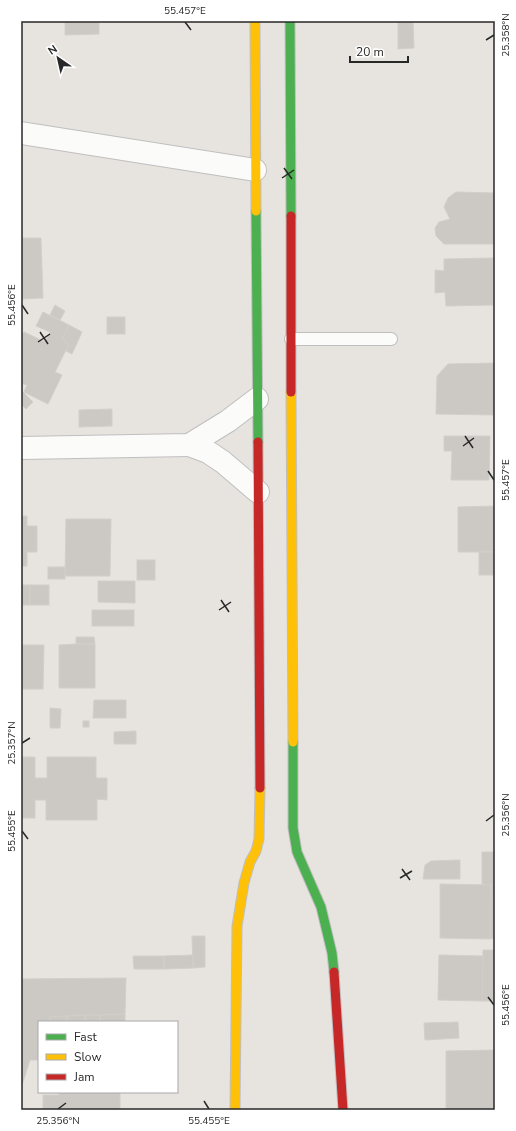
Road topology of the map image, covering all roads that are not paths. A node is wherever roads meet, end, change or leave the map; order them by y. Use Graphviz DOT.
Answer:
graph roads {
  1 [pos="255,21"];
  2 [pos="290,21"];
  3 [pos="21,133"];
  4 [pos="256,170"];
  5 [pos="292,338"];
  6 [pos="391,339"];
  7 [pos="257,399"];
  8 [pos="189,445"];
  9 [pos="21,448"];
  10 [pos="258,492"];
  11 [pos="235,1110"];
  12 [pos="343,1110"];
  1 -- 4 [label="main road"];
  2 -- 5 [label="main road"];
  3 -- 4 [label="street"];
  4 -- 7 [label="main road"];
  5 -- 6 [label="lane"];
  5 -- 12 [label="main road"];
  7 -- 8 [label="street"];
  7 -- 10 [label="main road"];
  8 -- 9 [label="street"];
  8 -- 10 [label="street"];
  10 -- 11 [label="main road"];
}
